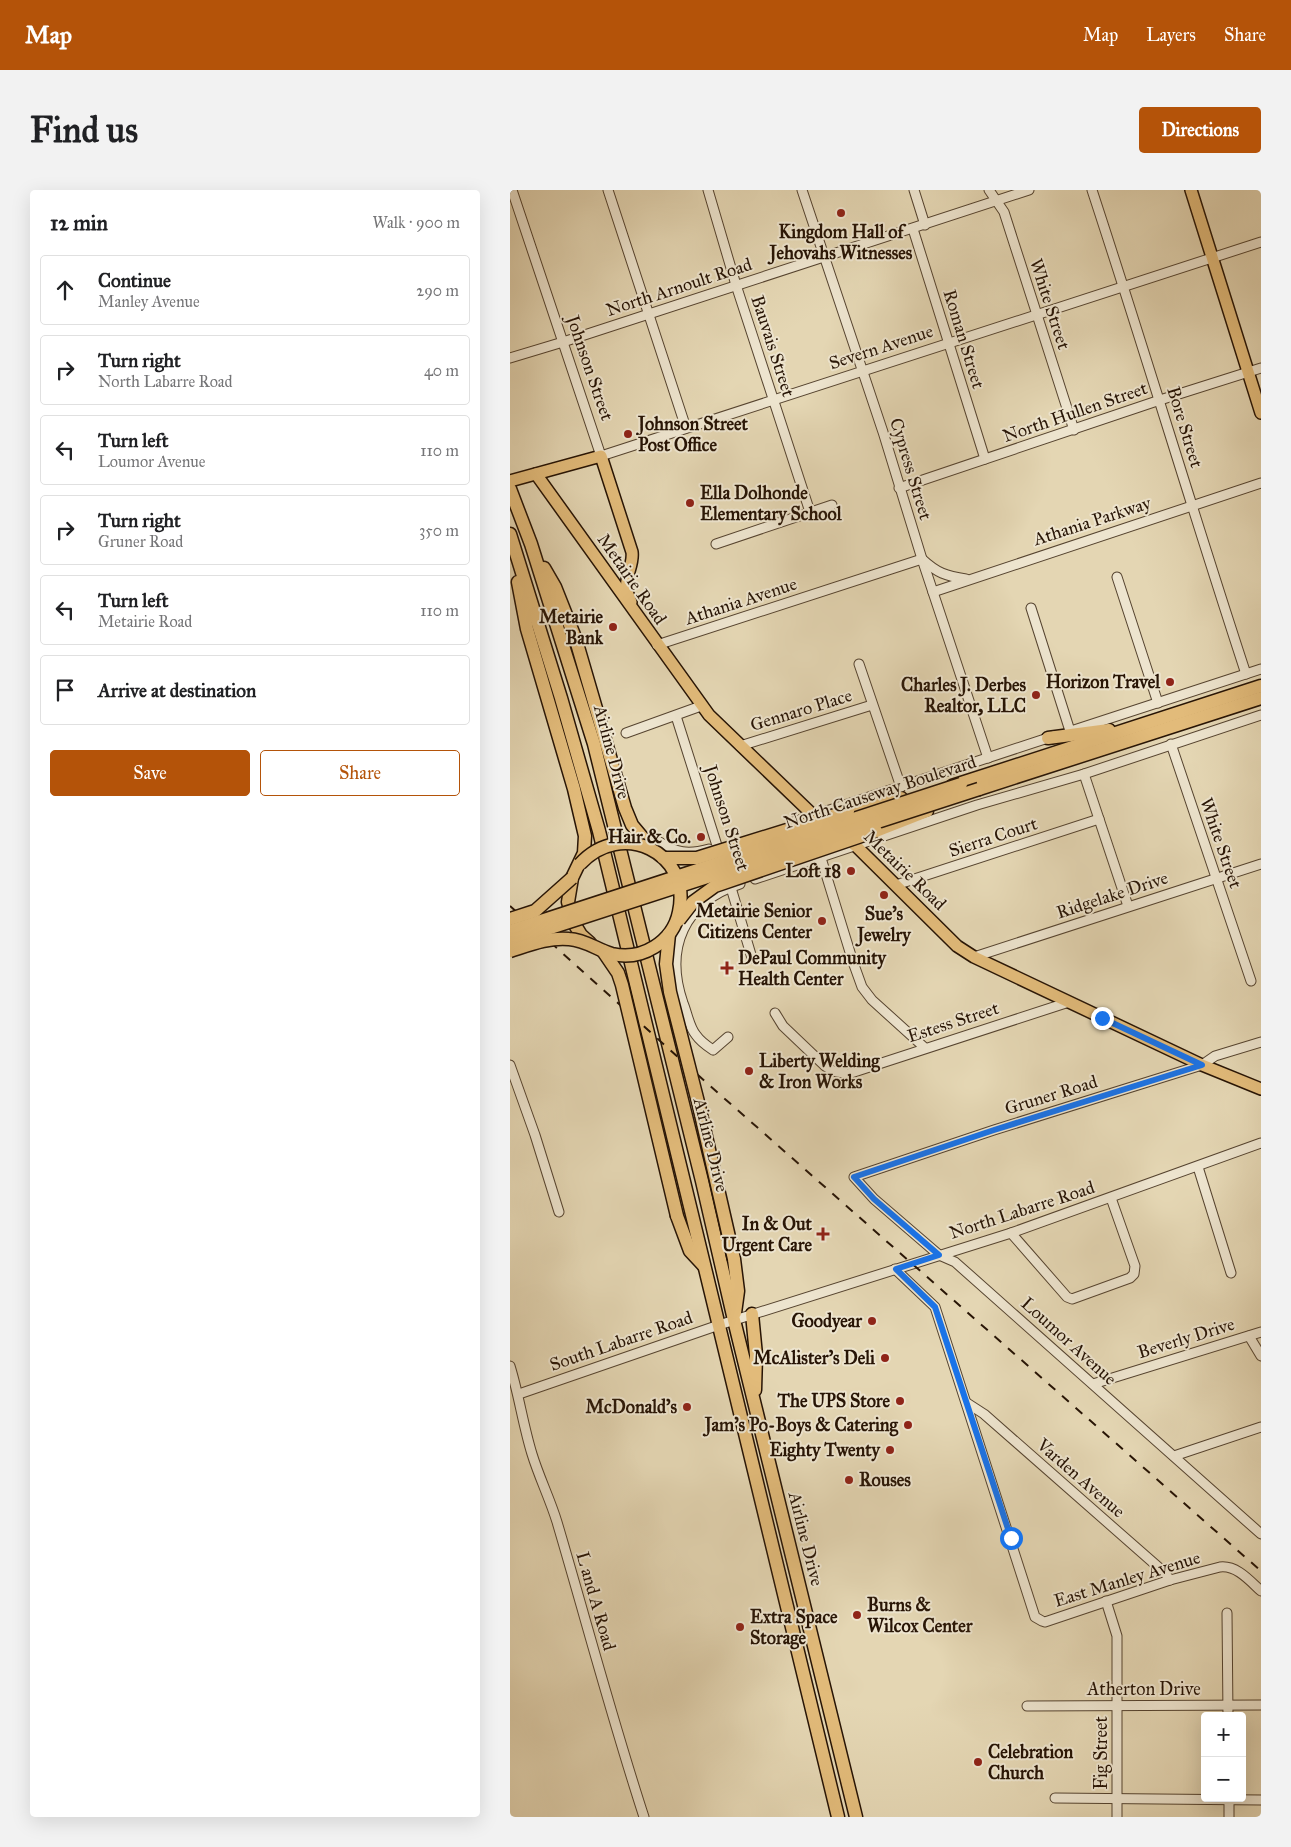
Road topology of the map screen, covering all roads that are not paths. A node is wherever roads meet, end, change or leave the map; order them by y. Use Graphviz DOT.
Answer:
graph roads {
  1 [pos="512,190"];
  2 [pos="608,190"];
  3 [pos="708,190"];
  4 [pos="802,190"];
  5 [pos="914,190"];
  6 [pos="989,190"];
  7 [pos="1029,190"];
  8 [pos="1092,190"];
  9 [pos="1190,190"];
  10 [pos="996,201"];
  11 [pos="926,225"];
  12 [pos="913,229"];
  13 [pos="1261,242"];
  14 [pos="823,257"];
  15 [pos="1213,258"];
  16 [pos="736,285"];
  17 [pos="1124,287"];
  18 [pos="648,314"];
  19 [pos="1037,315"];
  20 [pos="562,342"];
  21 [pos="948,343"];
  22 [pos="510,358"];
  23 [pos="1261,368"];
  24 [pos="862,371"];
  25 [pos="1249,372"];
  26 [pos="773,400"];
  27 [pos="1160,400"];
  28 [pos="1261,413"];
  29 [pos="686,428"];
  30 [pos="1074,430"];
  31 [pos="601,456"];
  32 [pos="985,459"];
  33 [pos="536,474"];
  34 [pos="510,481"];
  35 [pos="1261,483"];
  36 [pos="899,488"];
  37 [pos="510,489"];
  38 [pos="832,505"];
  39 [pos="1192,506"];
  40 [pos="810,512"];
  41 [pos="510,534"];
  42 [pos="531,544"];
  43 [pos="716,544"];
  44 [pos="515,550"];
  45 [pos="922,559"];
  46 [pos="629,574"];
  47 [pos="608,576"];
  48 [pos="1117,577"];
  49 [pos="968,579"];
  50 [pos="933,592"];
  51 [pos="1031,608"];
  52 [pos="636,616"];
  53 [pos="657,645"];
  54 [pos="859,664"];
  55 [pos="1261,669"];
  56 [pos="1246,674"];
  57 [pos="1256,693"];
  58 [pos="1158,703"];
  59 [pos="872,705"];
  60 [pos="701,706"];
  61 [pos="676,716"];
  62 [pos="1260,718"];
  63 [pos="1124,730"];
  64 [pos="1070,731"];
  65 [pos="626,733"];
  66 [pos="1048,738"];
  67 [pos="1171,744"];
  68 [pos="740,746"];
  69 [pos="988,758"];
  70 [pos="1084,774"];
  71 [pos="978,784"];
  72 [pos="901,787"];
  73 [pos="963,789"];
  74 [pos="813,815"];
  75 [pos="1099,819"];
  76 [pos="655,845"];
  77 [pos="717,846"];
  78 [pos="856,846"];
  79 [pos="663,858"];
  80 [pos="820,858"];
  81 [pos="580,864"];
  82 [pos="1261,864"];
  83 [pos="572,878"];
  84 [pos="1216,879"];
  85 [pos="896,885"];
  86 [pos="731,887"];
  87 [pos="1128,906"];
  88 [pos="510,919"];
  89 [pos="672,930"];
  90 [pos="510,932"];
  91 [pos="510,941"];
  92 [pos="590,943"];
  93 [pos="510,951"];
  94 [pos="603,951"];
  95 [pos="974,957"];
  96 [pos="752,958"];
  97 [pos="1251,981"];
  98 [pos="1069,1002"];
  99 [pos="775,1013"];
  100 [pos="728,1037"];
  101 [pos="1261,1042"];
  102 [pos="925,1048"];
  103 [pos="510,1064"];
  104 [pos="1202,1065"];
  105 [pos="1261,1089"];
  106 [pos="1261,1143"];
  107 [pos="1198,1167"];
  108 [pos="854,1177"];
  109 [pos="1112,1198"];
  110 [pos="559,1212"];
  111 [pos="1011,1233"];
  112 [pos="939,1255"];
  113 [pos="704,1266"];
  114 [pos="896,1269"];
  115 [pos="1231,1273"];
  116 [pos="752,1314"];
  117 [pos="734,1320"];
  118 [pos="719,1325"];
  119 [pos="1261,1332"];
  120 [pos="1250,1336"];
  121 [pos="1261,1356"];
  122 [pos="510,1366"];
  123 [pos="1093,1384"];
  124 [pos="519,1394"];
  125 [pos="753,1400"];
  126 [pos="967,1403"];
  127 [pos="1261,1427"];
  128 [pos="1174,1456"];
  129 [pos="758,1488"];
  130 [pos="786,1533"];
  131 [pos="1261,1534"];
  132 [pos="1170,1580"];
  133 [pos="1261,1591"];
  134 [pos="1106,1601"];
  135 [pos="1228,1613"];
  136 [pos="1228,1705"];
  137 [pos="1027,1706"];
  138 [pos="1118,1706"];
  139 [pos="1261,1706"];
  140 [pos="1228,1712"];
  141 [pos="842,1763"];
  142 [pos="826,1767"];
  143 [pos="1056,1798"];
  144 [pos="1201,1799"];
  145 [pos="1118,1800"];
  146 [pos="1246,1800"];
  147 [pos="1261,1800"];
  148 [pos="1229,1802"];
  149 [pos="644,1817"];
  150 [pos="838,1817"];
  151 [pos="856,1817"];
  152 [pos="1117,1817"];
  153 [pos="1229,1817"];
  1 -- 20 [label="street, Johnson Street"];
  2 -- 18 [label="street"];
  3 -- 16 [label="street, Bauvais Street"];
  4 -- 14 [label="street, Cypress Street"];
  5 -- 11 [label="street"];
  6 -- 10 [label="street, White Street"];
  7 -- 10 [label="street, North Arnoult Road"];
  8 -- 17 [label="street, Bore Street"];
  9 -- 15 [label="main road"];
  10 -- 11 [label="street, North Arnoult Road"];
  10 -- 19 [label="street, White Street"];
  11 -- 12 [label="street, North Arnoult Road"];
  12 -- 14 [label="street, North Arnoult Road"];
  12 -- 21 [label="street, Roman Street"];
  13 -- 15 [label="street, Severn Avenue"];
  14 -- 16 [label="street, North Arnoult Road"];
  14 -- 24 [label="street, Cypress Street"];
  15 -- 17 [label="street, Severn Avenue"];
  15 -- 25 [label="main road"];
  16 -- 18 [label="street, North Arnoult Road"];
  16 -- 26 [label="street, Bauvais Street"];
  17 -- 19 [label="street, Severn Avenue"];
  17 -- 27 [label="street, Bore Street"];
  18 -- 20 [label="street, North Arnoult Road"];
  18 -- 29 [label="street"];
  19 -- 21 [label="street, Severn Avenue"];
  19 -- 30 [label="street, White Street"];
  20 -- 22 [label="street, North Arnoult Road"];
  20 -- 31 [label="street, Johnson Street"];
  21 -- 24 [label="street, Severn Avenue"];
  21 -- 32 [label="street, Roman Street"];
  23 -- 25 [label="street, North Hullen Street"];
  24 -- 26 [label="street, Severn Avenue"];
  24 -- 36 [label="street, Cypress Street"];
  25 -- 27 [label="street, North Hullen Street"];
  25 -- 28 [label="main road"];
  26 -- 29 [label="street, Severn Avenue"];
  26 -- 40 [label="street, Bauvais Street"];
  27 -- 30 [label="street, North Hullen Street"];
  27 -- 39 [label="street, Bore Street"];
  29 -- 31 [label="street, Severn Avenue"];
  30 -- 32 [label="street, North Hullen Street"];
  31 -- 33 [label="main road, Severn Avenue"];
  31 -- 46 [label="main road, Johnson Street"];
  32 -- 36 [label="street, North Hullen Street"];
  33 -- 34 [label="main road, Severn Avenue"];
  33 -- 47 [label="main road, Metairie Road"];
  35 -- 39 [label="street, Athania Parkway"];
  36 -- 45 [label="street, Cypress Street"];
  37 -- 42 [label="highway, Airline Drive"];
  38 -- 40 [label="street"];
  39 -- 49 [label="street, Athania Parkway"];
  39 -- 56 [label="street, Bore Street"];
  40 -- 43 [label="street"];
  41 -- 44 [label="highway, Airline Drive"];
  42 -- 76 [label="highway"];
  42 -- 117 [label="highway, Airline Drive"];
  44 -- 81 [label="highway"];
  44 -- 113 [label="highway, Airline Drive"];
  45 -- 49 [label="street"];
  45 -- 50 [label="street, Cypress Street"];
  45 -- 53 [label="street, Athania Avenue"];
  46 -- 47 [label="main road"];
  46 -- 52 [label="main road, Johnson Street"];
  47 -- 52 [label="main road, Metairie Road"];
  48 -- 58 [label="street"];
  49 -- 50 [label="street, Athania Parkway"];
  50 -- 69 [label="street, Cypress Street"];
  51 -- 64 [label="street"];
  52 -- 53 [label="main road, Metairie Road"];
  53 -- 60 [label="main road, Metairie Road"];
  54 -- 59 [label="street"];
  55 -- 56 [label="street, North Causeway Boulevard"];
  56 -- 58 [label="street, North Causeway Boulevard"];
  57 -- 62 [label="street"];
  57 -- 63 [label="highway, North Causeway Boulevard"];
  57 -- 71 [label="highway, North Causeway Boulevard"];
  58 -- 64 [label="street, North Causeway Boulevard"];
  59 -- 68 [label="street, Gennaro Place"];
  59 -- 72 [label="street"];
  60 -- 61 [label="street"];
  60 -- 68 [label="main road, Metairie Road"];
  61 -- 65 [label="street"];
  61 -- 77 [label="street, Johnson Street"];
  62 -- 67 [label="street"];
  63 -- 66 [label="highway"];
  63 -- 71 [label="highway, North Causeway Boulevard"];
  64 -- 66 [label="street, North Causeway Boulevard"];
  66 -- 69 [label="street, North Causeway Boulevard"];
  67 -- 70 [label="street"];
  67 -- 84 [label="street, White Street"];
  68 -- 74 [label="main road, Metairie Road"];
  69 -- 72 [label="street, North Causeway Boulevard"];
  70 -- 75 [label="street"];
  70 -- 78 [label="street"];
  71 -- 73 [label="highway, North Causeway Boulevard"];
  72 -- 74 [label="street, North Causeway Boulevard"];
  73 -- 79 [label="highway, bridge"];
  73 -- 89 [label="highway, bridge"];
  73 -- 90 [label="highway, North Causeway Boulevard, bridge"];
  73 -- 91 [label="highway, North Causeway Boulevard, bridge"];
  74 -- 77 [label="street, North Causeway Boulevard"];
  74 -- 78 [label="main road, Metairie Road"];
  75 -- 85 [label="street, Sierra Court"];
  75 -- 87 [label="street"];
  76 -- 77 [label="street, North Causeway Boulevard"];
  76 -- 79 [label="highway, bridge"];
  76 -- 81 [label="highway, bridge"];
  77 -- 86 [label="street, Johnson Street"];
  78 -- 80 [label="street"];
  78 -- 85 [label="main road, Metairie Road"];
  79 -- 89 [label="highway, bridge"];
  80 -- 86 [label="street"];
  80 -- 102 [label="street"];
  81 -- 83 [label="highway"];
  82 -- 84 [label="street, Ridgelake Drive"];
  83 -- 88 [label="highway, bridge"];
  83 -- 92 [label="highway, bridge"];
  84 -- 87 [label="street, Ridgelake Drive"];
  84 -- 97 [label="street, White Street"];
  85 -- 95 [label="main road, Metairie Road"];
  86 -- 96 [label="street, Johnson Street"];
  86 -- 100 [label="street"];
  87 -- 95 [label="street, Ridgelake Drive"];
  89 -- 94 [label="highway, bridge"];
  89 -- 117 [label="highway, bridge"];
  92 -- 93 [label="highway, bridge"];
  92 -- 94 [label="highway, bridge"];
  94 -- 113 [label="highway, bridge"];
  95 -- 98 [label="main road, Metairie Road"];
  98 -- 102 [label="street, Estess Street"];
  98 -- 104 [label="main road, Metairie Road"];
  99 -- 102 [label="street, Estess Street"];
  101 -- 104 [label="street, Gruner Road"];
  103 -- 110 [label="street"];
  104 -- 105 [label="main road, Metairie Road"];
  104 -- 108 [label="street, Gruner Road"];
  106 -- 107 [label="street, North Labarre Road"];
  107 -- 109 [label="street, North Labarre Road"];
  107 -- 115 [label="street"];
  108 -- 112 [label="street, Loumor Avenue"];
  109 -- 111 [label="street, North Labarre Road"];
  109 -- 111 [label="street"];
  111 -- 112 [label="street, North Labarre Road"];
  112 -- 114 [label="street, North Labarre Road"];
  112 -- 123 [label="street, Loumor Avenue"];
  113 -- 118 [label="highway, Airline Drive"];
  114 -- 116 [label="street, North Labarre Road"];
  114 -- 126 [label="street"];
  116 -- 117 [label="street, North Labarre Road"];
  116 -- 125 [label="highway"];
  117 -- 118 [label="street, South Labarre Road"];
  117 -- 125 [label="highway, Airline Drive"];
  118 -- 124 [label="street, South Labarre Road"];
  118 -- 129 [label="highway, Airline Drive"];
  119 -- 120 [label="street, Beverly Drive"];
  120 -- 121 [label="street"];
  120 -- 123 [label="street, Beverly Drive"];
  122 -- 124 [label="street, L and A Road"];
  123 -- 128 [label="street, Loumor Avenue"];
  124 -- 149 [label="street, L and A Road"];
  125 -- 130 [label="highway, Airline Drive"];
  126 -- 132 [label="street, Varden Avenue"];
  126 -- 134 [label="street, East Manley Avenue"];
  127 -- 128 [label="street"];
  128 -- 131 [label="street, Loumor Avenue"];
  129 -- 130 [label="highway"];
  129 -- 142 [label="highway, Airline Drive"];
  130 -- 141 [label="highway, Airline Drive"];
  132 -- 133 [label="street, East Manley Avenue"];
  132 -- 134 [label="street, East Manley Avenue"];
  134 -- 138 [label="street, Fig Street"];
  135 -- 136 [label="street"];
  136 -- 138 [label="street, Atherton Drive"];
  136 -- 139 [label="street, Atherton Drive"];
  136 -- 140 [label="street"];
  137 -- 138 [label="street, Atherton Drive"];
  138 -- 145 [label="street, Fig Street"];
  141 -- 142 [label="highway"];
  141 -- 151 [label="highway, Airline Drive"];
  142 -- 150 [label="highway, Airline Drive"];
  143 -- 145 [label="street"];
  144 -- 145 [label="street"];
  145 -- 152 [label="street, Fig Street"];
  146 -- 147 [label="street"];
  148 -- 153 [label="street"];
}
